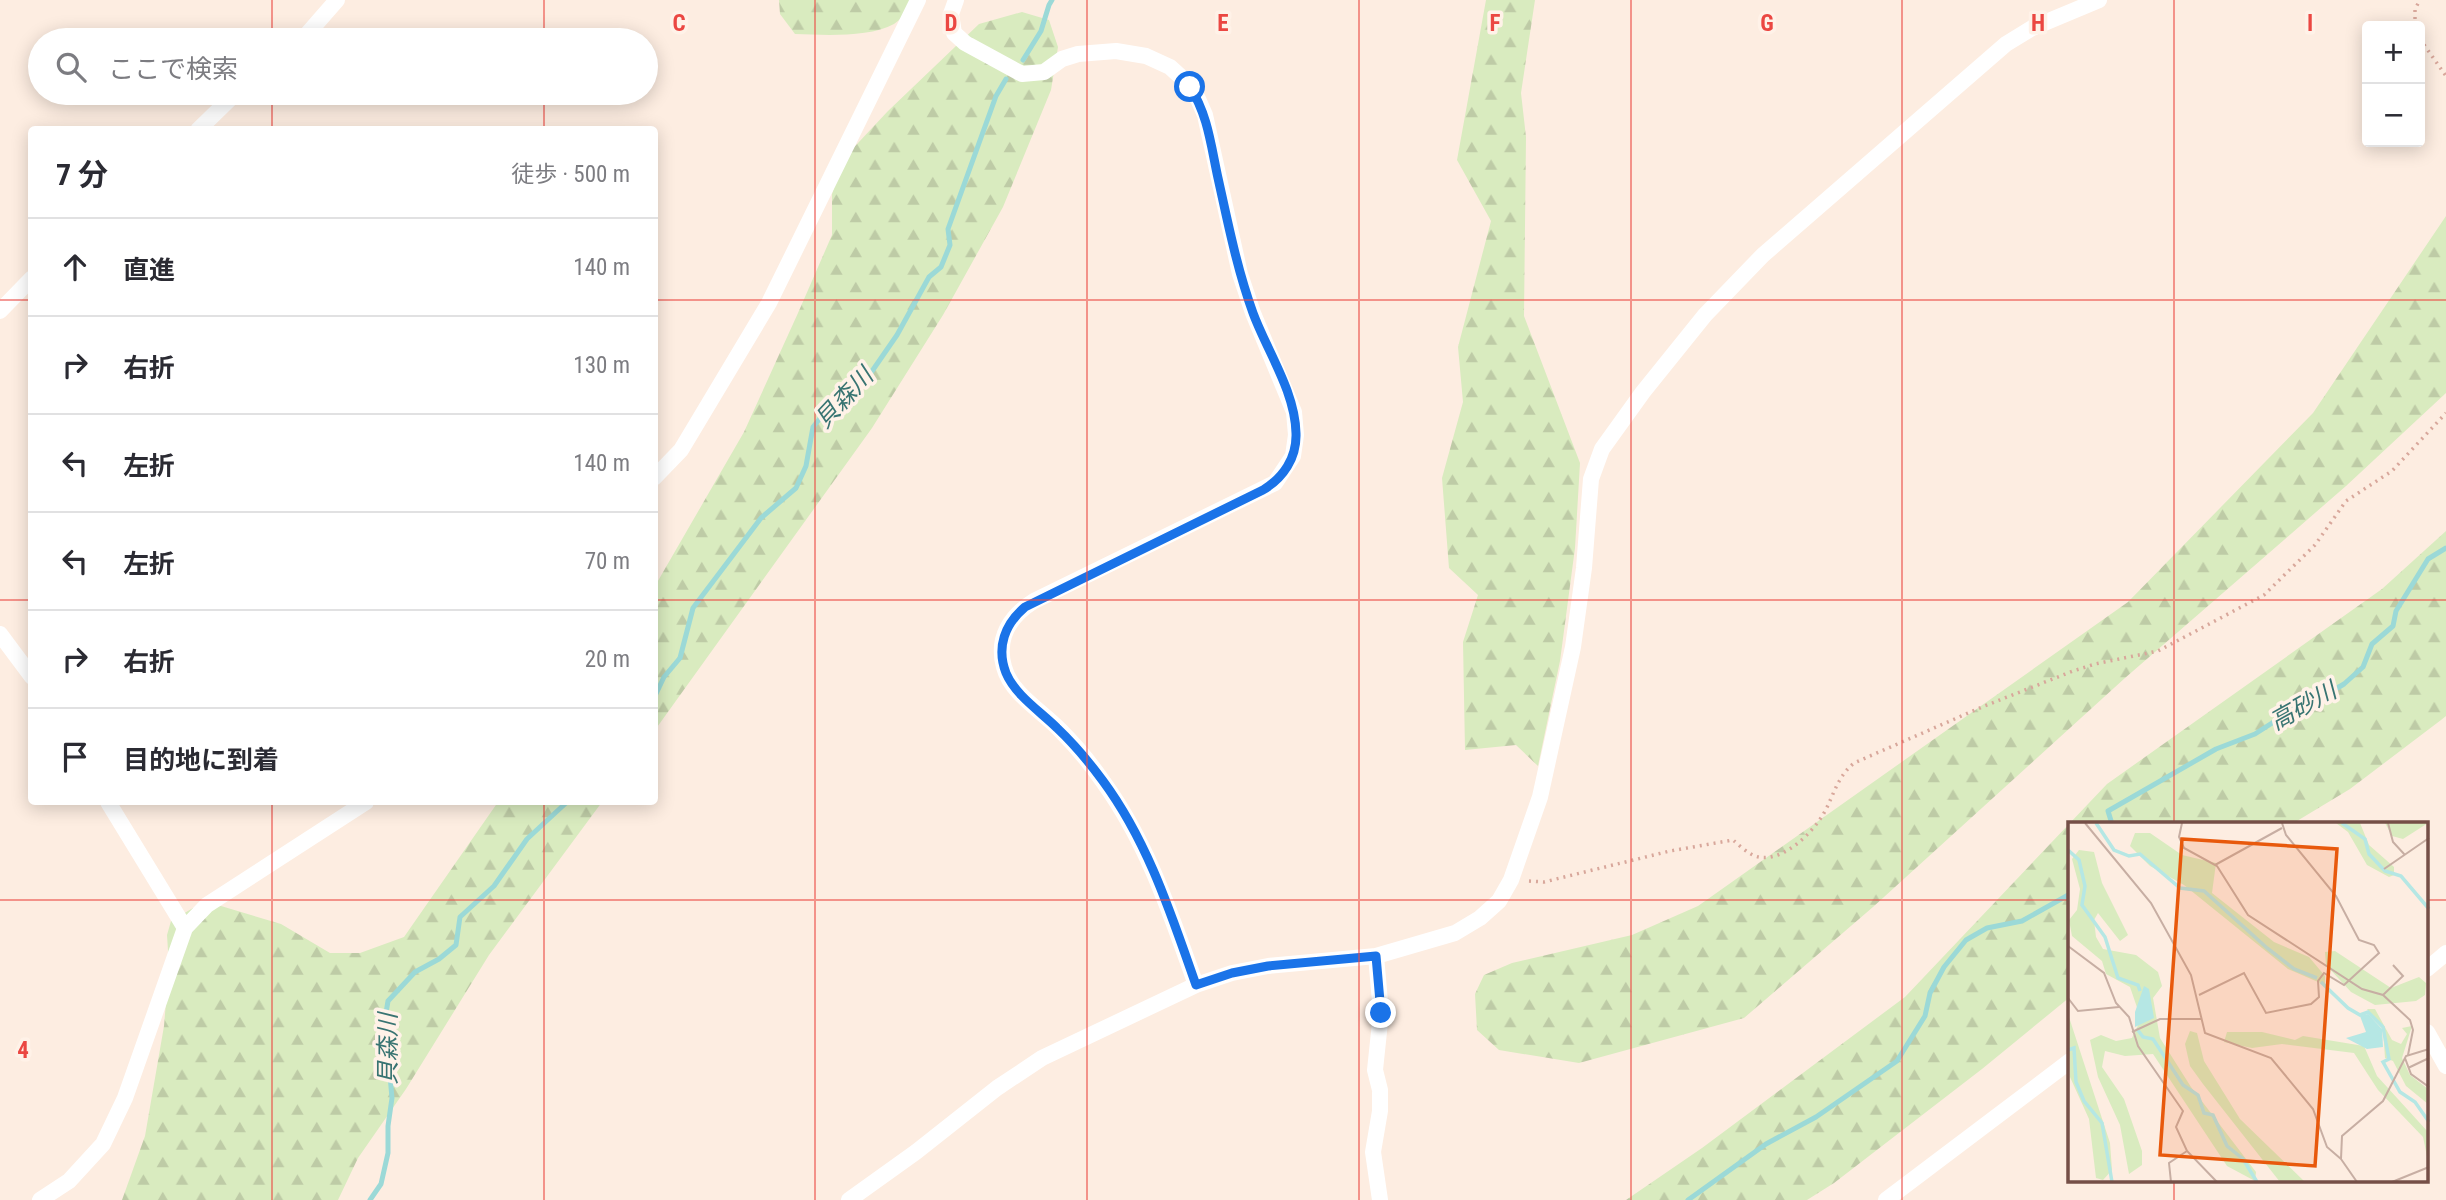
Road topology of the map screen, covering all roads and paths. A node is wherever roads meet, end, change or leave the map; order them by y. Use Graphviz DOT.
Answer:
graph roads {
  1 [pos="337,0"];
  2 [pos="918,0"];
  3 [pos="956,0"];
  4 [pos="2099,0"];
  5 [pos="2420,0"];
  6 [pos="2415,21"];
  7 [pos="312,28"];
  8 [pos="2425,46"];
  9 [pos="2446,76"];
  10 [pos="224,105"];
  11 [pos="202,126"];
  12 [pos="28,282"];
  13 [pos="0,311"];
  14 [pos="2446,413"];
  15 [pos="658,474"];
  16 [pos="0,634"];
  17 [pos="28,672"];
  18 [pos="110,805"];
  19 [pos="361,805"];
  20 [pos="1511,880"];
  21 [pos="185,928"];
  22 [pos="2446,953"];
  23 [pos="1376,956"];
  24 [pos="2428,968"];
  25 [pos="1196,985"];
  26 [pos="2428,1034"];
  27 [pos="2068,1063"];
  28 [pos="2446,1066"];
  29 [pos="40,1200"];
  30 [pos="849,1200"];
  31 [pos="1380,1200"];
  32 [pos="1886,1200"];
  1 -- 7 [label="street"];
  2 -- 15 [label="street"];
  3 -- 25 [label="street"];
  4 -- 20 [label="street"];
  5 -- 6 [label="path"];
  8 -- 9 [label="path"];
  10 -- 11 [label="street"];
  12 -- 13 [label="street"];
  14 -- 20 [label="path"];
  16 -- 17 [label="street"];
  18 -- 21 [label="street"];
  19 -- 21 [label="street"];
  20 -- 23 [label="street"];
  21 -- 29 [label="street"];
  22 -- 24 [label="street"];
  23 -- 25 [label="street"];
  23 -- 31 [label="street"];
  25 -- 30 [label="street"];
  26 -- 28 [label="street"];
  27 -- 32 [label="street"];
}
